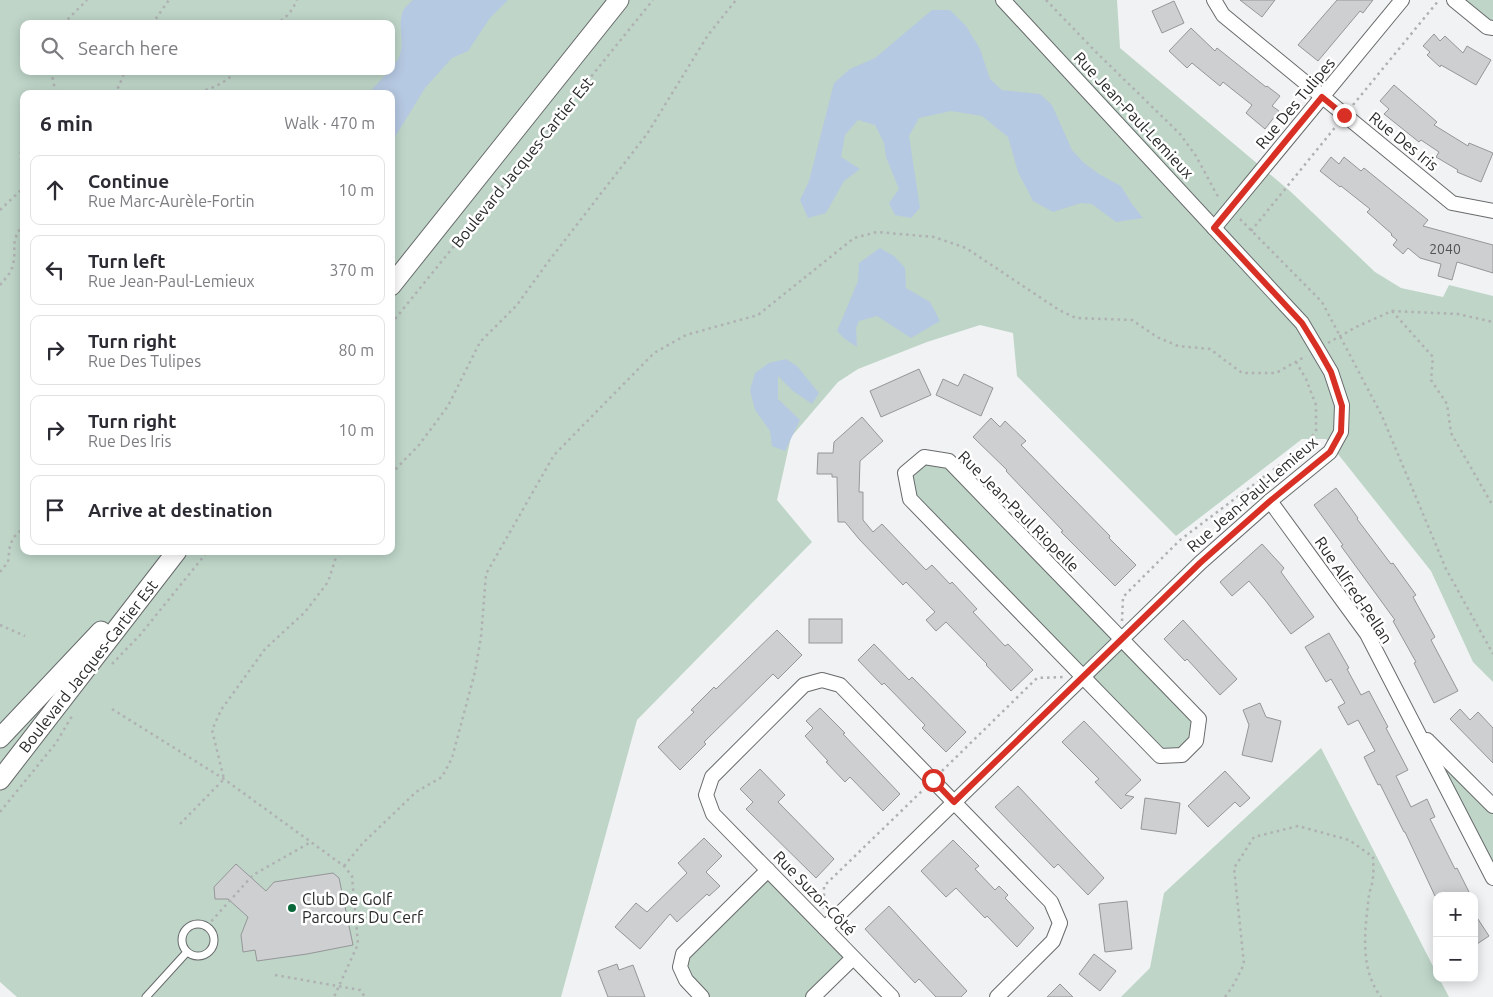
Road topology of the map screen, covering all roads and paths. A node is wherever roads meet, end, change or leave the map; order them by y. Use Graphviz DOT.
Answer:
graph roads {
  1 [pos="86,0"];
  2 [pos="168,0"];
  3 [pos="297,0"];
  4 [pos="619,0"];
  5 [pos="653,0"];
  6 [pos="736,0"];
  7 [pos="1004,0"];
  8 [pos="1046,0"];
  9 [pos="1214,0"];
  10 [pos="1402,0"];
  11 [pos="1454,0"];
  12 [pos="67,20"];
  13 [pos="155,20"];
  14 [pos="284,20"];
  15 [pos="1493,28"];
  16 [pos="51,75"];
  17 [pos="123,75"];
  18 [pos="232,75"];
  19 [pos="55,90"];
  20 [pos="116,90"];
  21 [pos="206,90"];
  22 [pos="1322,97"];
  23 [pos="20,191"];
  24 [pos="1230,208"];
  25 [pos="0,210"];
  26 [pos="1493,211"];
  27 [pos="1214,228"];
  28 [pos="20,230"];
  29 [pos="395,281"];
  30 [pos="0,285"];
  31 [pos="1392,310"];
  32 [pos="395,319"];
  33 [pos="1493,322"];
  34 [pos="1340,336"];
  35 [pos="1296,362"];
  36 [pos="1276,373"];
  37 [pos="395,470"];
  38 [pos="1270,501"];
  39 [pos="1493,506"];
  40 [pos="20,531"];
  41 [pos="173,555"];
  42 [pos="174,555"];
  43 [pos="205,555"];
  44 [pos="337,555"];
  45 [pos="0,572"];
  46 [pos="0,625"];
  47 [pos="25,636"];
  48 [pos="1122,639"];
  49 [pos="1493,654"];
  50 [pos="111,665"];
  51 [pos="1083,677"];
  52 [pos="112,709"];
  53 [pos="74,712"];
  54 [pos="1418,730"];
  55 [pos="0,738"];
  56 [pos="224,779"];
  57 [pos="0,780"];
  58 [pos="954,802"];
  59 [pos="1493,806"];
  60 [pos="0,812"];
  61 [pos="180,824"];
  62 [pos="311,842"];
  63 [pos="344,866"];
  64 [pos="768,870"];
  65 [pos="1493,878"];
  66 [pos="207,926"];
  67 [pos="824,928"];
  68 [pos="187,952"];
  69 [pos="853,958"];
  70 [pos="275,975"];
  71 [pos="339,986"];
  72 [pos="146,997"];
  73 [pos="334,997"];
  74 [pos="364,997"];
  75 [pos="702,997"];
  76 [pos="813,997"];
  77 [pos="892,997"];
  78 [pos="997,997"];
  79 [pos="1225,997"];
  80 [pos="1381,997"];
  1 -- 12 [label="path"];
  2 -- 13 [label="path"];
  3 -- 14 [label="path"];
  4 -- 29 [label="main road, Boulevard Jacques-Cartier Est"];
  5 -- 32 [label="path, Boulevard Jacques-Cartier Est"];
  6 -- 37 [label="path"];
  7 -- 27 [label="street, Rue Jean-Paul-Lemieux"];
  8 -- 24 [label="path"];
  9 -- 22 [label="street, Rue Des Iris"];
  10 -- 22 [label="street, Rue Des Tulipes"];
  11 -- 15 [label="street"];
  16 -- 19 [label="path"];
  17 -- 20 [label="path"];
  18 -- 21 [label="path"];
  22 -- 24 [label="street, Rue Des Tulipes"];
  22 -- 26 [label="street, Rue Des Iris"];
  23 -- 25 [label="path"];
  24 -- 27 [label="street, Rue Des Tulipes"];
  24 -- 34 [label="path"];
  27 -- 38 [label="street, Rue Jean-Paul-Lemieux"];
  28 -- 30 [label="path"];
  31 -- 33 [label="path"];
  31 -- 34 [label="path"];
  31 -- 39 [label="path"];
  34 -- 49 [label="path"];
  35 -- 48 [label="path"];
  36 -- 63 [label="path"];
  38 -- 48 [label="street, Rue Jean-Paul-Lemieux"];
  38 -- 54 [label="street, Rue Alfred-Pellan"];
  40 -- 45 [label="path"];
  41 -- 55 [label="main road, Boulevard Jacques-Cartier Est"];
  42 -- 57 [label="main road, Boulevard Jacques-Cartier Est"];
  43 -- 50 [label="path, Boulevard Jacques-Cartier Est"];
  44 -- 56 [label="path"];
  46 -- 47 [label="path"];
  48 -- 51 [label="street, Rue Jean-Paul-Lemieux"];
  48 -- 51 [label="street, Rue Jean-Paul Riopelle"];
  48 -- 51 [label="street, Rue Jean-Paul Riopelle"];
  51 -- 58 [label="street, Rue Jean-Paul-Lemieux"];
  52 -- 56 [label="path"];
  53 -- 60 [label="path, Boulevard Jacques-Cartier Est"];
  54 -- 59 [label="street, Rue Alfred-Pellan"];
  54 -- 65 [label="street, Rue Alfred-Pellan"];
  56 -- 61 [label="path"];
  56 -- 62 [label="path"];
  58 -- 64 [label="street, Rue Suzor-Côté"];
  58 -- 67 [label="street, Rue Jean-Paul-Lemieux"];
  58 -- 78 [label="street"];
  62 -- 63 [label="path"];
  62 -- 66 [label="path"];
  63 -- 71 [label="path"];
  64 -- 67 [label="street, Rue Suzor-Côté"];
  64 -- 75 [label="street"];
  66 -- 68 [label="lane"];
  66 -- 68 [label="lane"];
  67 -- 69 [label="street, Rue Suzor-Côté"];
  68 -- 72 [label="lane"];
  69 -- 76 [label="street"];
  69 -- 77 [label="street, Rue Suzor-Côté"];
  70 -- 71 [label="path"];
  71 -- 73 [label="path"];
  71 -- 74 [label="path"];
  79 -- 80 [label="path"];
}
